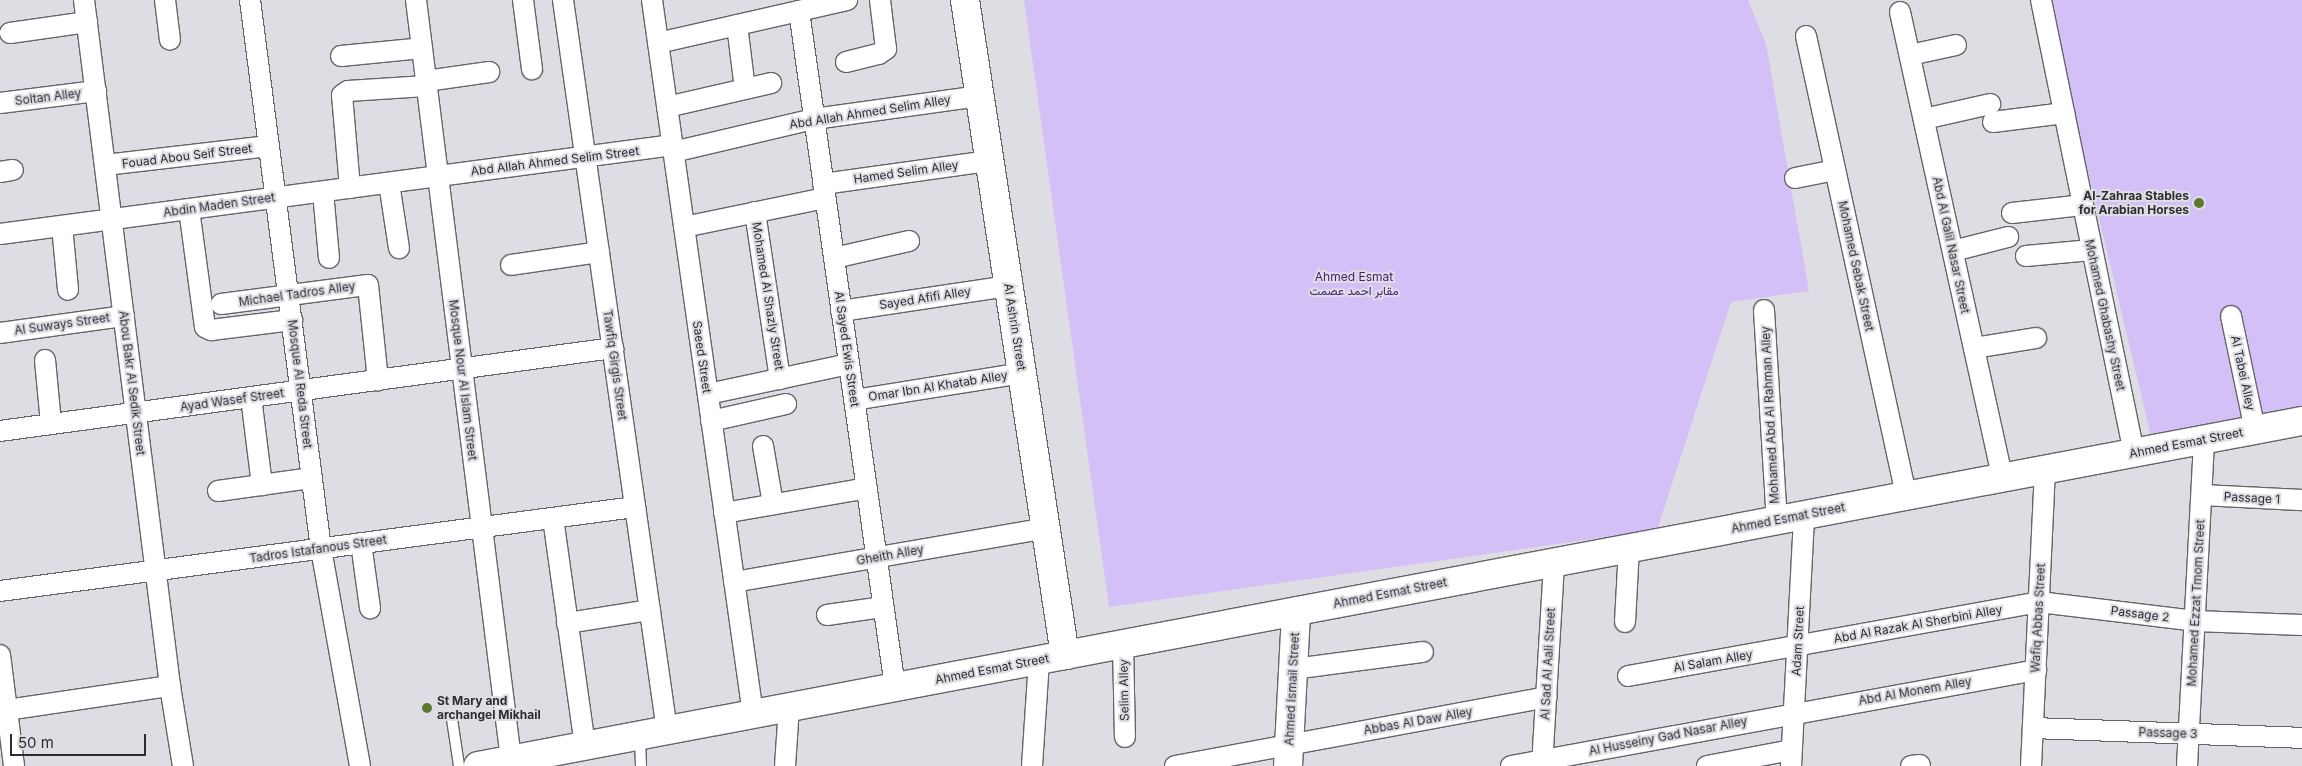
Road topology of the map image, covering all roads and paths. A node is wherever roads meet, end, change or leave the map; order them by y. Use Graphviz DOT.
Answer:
graph roads {
  1 [pos="84,0"];
  2 [pos="165,0"];
  3 [pos="250,0"];
  4 [pos="416,0"];
  5 [pos="523,0"];
  6 [pos="564,0"];
  7 [pos="652,0"];
  8 [pos="843,0"];
  9 [pos="880,0"];
  10 [pos="965,0"];
  11 [pos="2041,0"];
  12 [pos="798,11"];
  13 [pos="1900,12"];
  14 [pos="87,22"];
  15 [pos="738,25"];
  16 [pos="10,33"];
  17 [pos="1806,36"];
  18 [pos="170,40"];
  19 [pos="658,43"];
  20 [pos="1956,45"];
  21 [pos="422,48"];
  22 [pos="1910,55"];
  23 [pos="341,56"];
  24 [pos="846,62"];
  25 [pos="532,68"];
  26 [pos="490,72"];
  27 [pos="426,83"];
  28 [pos="771,83"];
  29 [pos="745,89"];
  30 [pos="96,91"];
  31 [pos="980,96"];
  32 [pos="0,103"];
  33 [pos="667,107"];
  34 [pos="2064,112"];
  35 [pos="814,119"];
  36 [pos="1924,119"];
  37 [pos="269,146"];
  38 [pos="673,149"];
  39 [pos="586,157"];
  40 [pos="990,161"];
  41 [pos="105,165"];
  42 [pos="1835,170"];
  43 [pos="438,176"];
  44 [pos="1796,178"];
  45 [pos="389,183"];
  46 [pos="350,188"];
  47 [pos="824,191"];
  48 [pos="323,192"];
  49 [pos="276,198"];
  50 [pos="2082,205"];
  51 [pos="189,209"];
  52 [pos="755,212"];
  53 [pos="2012,213"];
  54 [pos="112,220"];
  55 [pos="62,226"];
  56 [pos="684,227"];
  57 [pos="0,234"];
  58 [pos="2008,237"];
  59 [pos="909,241"];
  60 [pos="399,248"];
  61 [pos="2092,250"];
  62 [pos="1953,251"];
  63 [pos="599,252"];
  64 [pos="2026,256"];
  65 [pos="329,258"];
  66 [pos="834,258"];
  67 [pos="511,265"];
  68 [pos="1009,286"];
  69 [pos="68,290"];
  70 [pos="288,295"];
  71 [pos="220,304"];
  72 [pos="1764,310"];
  73 [pos="841,311"];
  74 [pos="124,316"];
  75 [pos="2230,316"];
  76 [pos="292,320"];
  77 [pos="0,333"];
  78 [pos="2036,338"];
  79 [pos="613,348"];
  80 [pos="1974,348"];
  81 [pos="45,360"];
  82 [pos="849,364"];
  83 [pos="462,369"];
  84 [pos="1022,373"];
  85 [pos="780,379"];
  86 [pos="378,380"];
  87 [pos="301,391"];
  88 [pos="708,394"];
  89 [pos="251,397"];
  90 [pos="854,400"];
  91 [pos="786,404"];
  92 [pos="136,413"];
  93 [pos="711,421"];
  94 [pos="2302,421"];
  95 [pos="51,424"];
  96 [pos="2254,430"];
  97 [pos="0,431"];
  98 [pos="2204,439"];
  99 [pos="763,446"];
  100 [pos="2134,453"];
  101 [pos="2045,470"];
  102 [pos="312,478"];
  103 [pos="2002,478"];
  104 [pos="262,485"];
  105 [pos="867,488"];
  106 [pos="218,491"];
  107 [pos="2202,495"];
  108 [pos="1906,496"];
  109 [pos="2302,500"];
  110 [pos="773,504"];
  111 [pos="635,507"];
  112 [pos="724,513"];
  113 [pos="1804,515"];
  114 [pos="553,518"];
  115 [pos="1777,520"];
  116 [pos="482,528"];
  117 [pos="1046,528"];
  118 [pos="361,544"];
  119 [pos="1629,548"];
  120 [pos="321,549"];
  121 [pos="877,557"];
  122 [pos="1554,563"];
  123 [pos="156,571"];
  124 [pos="734,582"];
  125 [pos="0,591"];
  126 [pos="2039,602"];
  127 [pos="884,607"];
  128 [pos="370,608"];
  129 [pos="650,610"];
  130 [pos="1296,611"];
  131 [pos="826,615"];
  132 [pos="2195,620"];
  133 [pos="1625,622"];
  134 [pos="567,623"];
  135 [pos="2302,626"];
  136 [pos="1123,644"];
  137 [pos="1798,646"];
  138 [pos="1423,652"];
  139 [pos="0,655"];
  140 [pos="1065,655"];
  141 [pos="1038,660"];
  142 [pos="1293,669"];
  143 [pos="2036,670"];
  144 [pos="1628,676"];
  145 [pos="2,686"];
  146 [pos="170,686"];
  147 [pos="895,687"];
  148 [pos="1546,697"];
  149 [pos="789,707"];
  150 [pos="7,710"];
  151 [pos="1794,712"];
  152 [pos="753,714"];
  153 [pos="452,719"];
  154 [pos="2033,728"];
  155 [pos="667,730"];
  156 [pos="2189,734"];
  157 [pos="640,736"];
  158 [pos="1125,737"];
  159 [pos="2302,738"];
  160 [pos="584,746"];
  161 [pos="1289,755"];
  162 [pos="548,758"];
  163 [pos="1791,758"];
  164 [pos="511,760"];
  165 [pos="9,762"];
  166 [pos="1542,763"];
  167 [pos="183,766"];
  168 [pos="360,766"];
  169 [pos="459,766"];
  170 [pos="478,766"];
  171 [pos="641,766"];
  172 [pos="785,766"];
  173 [pos="1032,766"];
  174 [pos="1175,766"];
  175 [pos="1511,766"];
  176 [pos="1707,766"];
  177 [pos="2031,766"];
  178 [pos="2188,766"];
  1 -- 14 [label="street, Abou Bakr Al Sedik Street"];
  2 -- 18 [label="street"];
  3 -- 37 [label="street, Mosque Al Reda Street"];
  4 -- 21 [label="street, Mosque Nour Al Islam Street"];
  5 -- 25 [label="street"];
  6 -- 39 [label="street, Tawfiq Girgis Street"];
  7 -- 19 [label="street, Saeed Street"];
  8 -- 12 [label="street"];
  9 -- 24 [label="street"];
  10 -- 31 [label="main road, Al Ashrin Street"];
  11 -- 34 [label="street, Mohamed Ghabashy Street"];
  12 -- 15 [label="street"];
  12 -- 35 [label="street, Al Sayed Ewis Street"];
  13 -- 22 [label="street, Abd Al Galil Nasar Street"];
  14 -- 16 [label="street"];
  14 -- 30 [label="street, Abou Bakr Al Sedik Street"];
  15 -- 19 [label="street"];
  15 -- 29 [label="street"];
  17 -- 42 [label="street, Mohamed Sebak Street"];
  19 -- 33 [label="street, Saeed Street"];
  20 -- 22 [label="street"];
  21 -- 23 [label="street"];
  21 -- 27 [label="street, Mosque Nour Al Islam Street"];
  22 -- 36 [label="street, Abd Al Galil Nasar Street"];
  26 -- 27 [label="street"];
  27 -- 43 [label="street, Mosque Nour Al Islam Street"];
  27 -- 46 [label="street"];
  28 -- 29 [label="street"];
  29 -- 33 [label="street"];
  30 -- 32 [label="street, Soltan Alley"];
  30 -- 41 [label="street, Abou Bakr Al Sedik Street"];
  31 -- 35 [label="street, Abd Allah Ahmed Selim Alley"];
  31 -- 40 [label="main road, Al Ashrin Street"];
  33 -- 38 [label="street, Saeed Street"];
  34 -- 36 [label="street"];
  34 -- 50 [label="street, Mohamed Ghabashy Street"];
  35 -- 38 [label="street, Abd Allah Ahmed Selim Alley"];
  35 -- 47 [label="street, Al Sayed Ewis Street"];
  36 -- 62 [label="street, Abd Al Galil Nasar Street"];
  37 -- 41 [label="street, Fouad Abou Seif Street"];
  37 -- 49 [label="street, Mosque Al Reda Street"];
  38 -- 39 [label="street, Abd Allah Ahmed Selim Street"];
  38 -- 56 [label="street, Saeed Street"];
  39 -- 43 [label="street, Abd Allah Ahmed Selim Street"];
  39 -- 63 [label="street, Tawfiq Girgis Street"];
  40 -- 47 [label="street, Hamed Selim Alley"];
  40 -- 68 [label="main road, Al Ashrin Street"];
  41 -- 54 [label="street, Abou Bakr Al Sedik Street"];
  42 -- 44 [label="street"];
  42 -- 108 [label="street, Mohamed Sebak Street"];
  43 -- 45 [label="street, Abdin Maden Street"];
  43 -- 83 [label="street, Mosque Nour Al Islam Street"];
  45 -- 46 [label="street, Abdin Maden Street"];
  45 -- 60 [label="street"];
  46 -- 48 [label="street, Abdin Maden Street"];
  47 -- 52 [label="street, Hamed Selim Alley"];
  47 -- 66 [label="street, Al Sayed Ewis Street"];
  48 -- 49 [label="street, Abdin Maden Street"];
  48 -- 65 [label="street"];
  49 -- 51 [label="street, Abdin Maden Street"];
  49 -- 70 [label="street, Mosque Al Reda Street"];
  50 -- 53 [label="street"];
  50 -- 61 [label="street, Mohamed Ghabashy Street"];
  51 -- 54 [label="street, Abdin Maden Street"];
  51 -- 76 [label="street"];
  52 -- 56 [label="street, Hamed Selim Alley"];
  52 -- 85 [label="street, Mohamed Al Shazly Street"];
  54 -- 55 [label="street, Abdin Maden Street"];
  54 -- 74 [label="street, Abou Bakr Al Sedik Street"];
  55 -- 57 [label="street, Abdin Maden Street"];
  55 -- 69 [label="street"];
  56 -- 88 [label="street, Saeed Street"];
  58 -- 62 [label="street"];
  59 -- 66 [label="street"];
  61 -- 64 [label="street"];
  61 -- 100 [label="street, Mohamed Ghabashy Street"];
  62 -- 80 [label="street, Abd Al Galil Nasar Street"];
  63 -- 67 [label="street"];
  63 -- 79 [label="street, Tawfiq Girgis Street"];
  66 -- 73 [label="street, Al Sayed Ewis Street"];
  68 -- 73 [label="street, Sayed Afifi Alley"];
  68 -- 84 [label="main road, Al Ashrin Street"];
  70 -- 71 [label="street, Michael Tadros Alley"];
  70 -- 76 [label="street, Mosque Al Reda Street"];
  70 -- 86 [label="street, Michael Tadros Alley"];
  72 -- 115 [label="street, Mohamed Abd Al Rahman Alley"];
  73 -- 82 [label="street, Al Sayed Ewis Street"];
  74 -- 77 [label="street, Al Suways Street"];
  74 -- 92 [label="street, Abou Bakr Al Sedik Street"];
  75 -- 96 [label="street, Al Tabei Alley"];
  76 -- 87 [label="street, Mosque Al Reda Street"];
  78 -- 80 [label="street"];
  79 -- 83 [label="street, Ayad Wasef Street"];
  79 -- 111 [label="street, Tawfiq Girgis Street"];
  80 -- 103 [label="street, Abd Al Galil Nasar Street"];
  81 -- 95 [label="street"];
  82 -- 85 [label="street"];
  82 -- 90 [label="street, Al Sayed Ewis Street"];
  83 -- 86 [label="street, Ayad Wasef Street"];
  83 -- 116 [label="street, Mosque Nour Al Islam Street"];
  84 -- 90 [label="street, Omar Ibn Al Khatab Alley"];
  84 -- 117 [label="main road, Al Ashrin Street"];
  85 -- 88 [label="street"];
  86 -- 87 [label="street, Ayad Wasef Street"];
  87 -- 89 [label="street, Ayad Wasef Street"];
  87 -- 102 [label="street, Mosque Al Reda Street"];
  88 -- 93 [label="street, Saeed Street"];
  89 -- 92 [label="street, Ayad Wasef Street"];
  89 -- 104 [label="street"];
  90 -- 105 [label="street, Al Sayed Ewis Street"];
  91 -- 93 [label="street"];
  92 -- 95 [label="street, Ayad Wasef Street"];
  92 -- 123 [label="street, Abou Bakr Al Sedik Street"];
  93 -- 112 [label="street, Saeed Street"];
  94 -- 96 [label="main road, Ahmed Esmat Street"];
  95 -- 97 [label="street, Ayad Wasef Street"];
  96 -- 98 [label="main road, Ahmed Esmat Street"];
  98 -- 100 [label="main road, Ahmed Esmat Street"];
  98 -- 107 [label="street, Mohamed Ezzat Tmom Street"];
  99 -- 110 [label="street"];
  100 -- 101 [label="main road, Ahmed Esmat Street"];
  101 -- 103 [label="main road, Ahmed Esmat Street"];
  101 -- 126 [label="street, Wafiq Abbas Street"];
  102 -- 104 [label="street"];
  102 -- 120 [label="street, Mosque Al Reda Street"];
  103 -- 108 [label="main road, Ahmed Esmat Street"];
  104 -- 106 [label="street"];
  105 -- 110 [label="street"];
  105 -- 121 [label="street, Al Sayed Ewis Street"];
  107 -- 109 [label="street, Passage 1"];
  107 -- 132 [label="street, Mohamed Ezzat Tmom Street"];
  108 -- 113 [label="main road, Ahmed Esmat Street"];
  110 -- 112 [label="street"];
  111 -- 114 [label="street, Tadros Istafanous Street"];
  111 -- 129 [label="street, Tawfiq Girgis Street"];
  112 -- 124 [label="street, Saeed Street"];
  113 -- 115 [label="main road, Ahmed Esmat Street"];
  113 -- 137 [label="street, Adam Street"];
  114 -- 116 [label="street, Tadros Istafanous Street"];
  114 -- 134 [label="street"];
  115 -- 119 [label="main road, Ahmed Esmat Street"];
  116 -- 118 [label="street, Tadros Istafanous Street"];
  116 -- 164 [label="street, Mosque Nour Al Islam Street"];
  117 -- 121 [label="street, Gheith Alley"];
  117 -- 140 [label="main road, Al Ashrin Street"];
  118 -- 120 [label="street, Tadros Istafanous Street"];
  118 -- 128 [label="street"];
  119 -- 122 [label="main road, Ahmed Esmat Street"];
  119 -- 133 [label="street"];
  120 -- 123 [label="street, Tadros Istafanous Street"];
  120 -- 168 [label="street, Mosque Al Reda Street"];
  121 -- 124 [label="street, Gheith Alley"];
  121 -- 127 [label="street, Al Sayed Ewis Street"];
  122 -- 130 [label="main road, Ahmed Esmat Street"];
  122 -- 148 [label="street, Al Sad Al Aali Street"];
  123 -- 125 [label="street, Tadros Istafanous Street"];
  123 -- 146 [label="street, Abou Bakr Al Sedik Street"];
  124 -- 152 [label="street, Saeed Street"];
  126 -- 132 [label="street, Passage 2"];
  126 -- 137 [label="street, Abd Al Razak Al Sherbini Alley"];
  126 -- 143 [label="street, Wafiq Abbas Street"];
  127 -- 131 [label="street"];
  127 -- 147 [label="street, Al Sayed Ewis Street"];
  129 -- 134 [label="street"];
  129 -- 155 [label="street, Tawfiq Girgis Street"];
  130 -- 136 [label="main road, Ahmed Esmat Street"];
  130 -- 142 [label="main road, Ahmed Ismail Street"];
  132 -- 135 [label="street, Passage 2"];
  132 -- 156 [label="street, Mohamed Ezzat Tmom Street"];
  134 -- 160 [label="street"];
  136 -- 140 [label="main road, Ahmed Esmat Street"];
  136 -- 158 [label="street, Selim Alley"];
  137 -- 144 [label="street, Al Salam Alley"];
  137 -- 151 [label="street, Adam Street"];
  138 -- 142 [label="street"];
  139 -- 145 [label="street"];
  140 -- 141 [label="main road, Ahmed Esmat Street"];
  141 -- 147 [label="main road, Ahmed Esmat Street"];
  141 -- 173 [label="street"];
  142 -- 161 [label="main road, Ahmed Ismail Street"];
  143 -- 151 [label="street, Abd Al Monem Alley"];
  143 -- 154 [label="street, Wafiq Abbas Street"];
  145 -- 150 [label="street"];
  146 -- 150 [label="street"];
  146 -- 167 [label="street, Abou Bakr Al Sedik Street"];
  147 -- 149 [label="main road, Ahmed Esmat Street"];
  148 -- 161 [label="street, Abbas Al Daw Alley"];
  148 -- 166 [label="street, Al Sad Al Aali Street"];
  149 -- 152 [label="main road, Ahmed Esmat Street"];
  149 -- 172 [label="street"];
  150 -- 165 [label="street"];
  151 -- 163 [label="street, Adam Street"];
  151 -- 166 [label="street, Al Husseiny Gad Nasar Alley"];
  152 -- 155 [label="main road, Ahmed Esmat Street"];
  153 -- 169 [label="lane"];
  154 -- 156 [label="street, Passage 3"];
  154 -- 177 [label="street, Wafiq Abbas Street"];
  155 -- 157 [label="main road, Ahmed Esmat Street"];
  156 -- 159 [label="street, Passage 3"];
  156 -- 178 [label="street, Mohamed Ezzat Tmom Street"];
  157 -- 160 [label="main road, Ahmed Esmat Street"];
  157 -- 171 [label="lane"];
  160 -- 162 [label="main road, Ahmed Esmat Street"];
  161 -- 174 [label="street, Abbas Al Daw Alley"];
  162 -- 164 [label="main road, Ahmed Esmat Street"];
  163 -- 176 [label="street"];
  164 -- 170 [label="main road, Ahmed Esmat Street"];
  166 -- 175 [label="street, Al Husseiny Gad Nasar Alley"];
}
